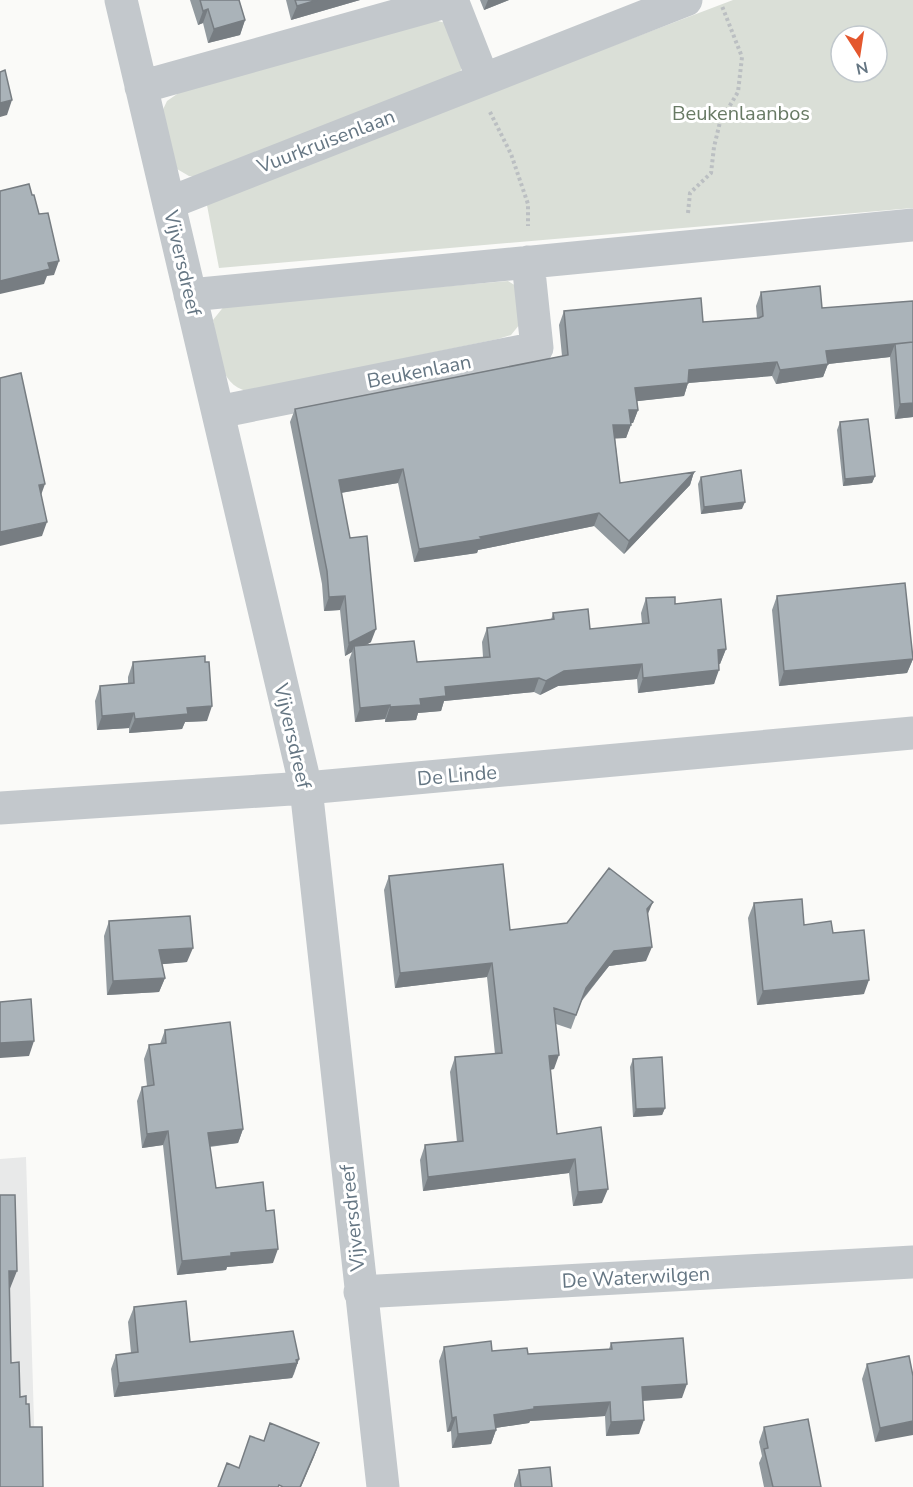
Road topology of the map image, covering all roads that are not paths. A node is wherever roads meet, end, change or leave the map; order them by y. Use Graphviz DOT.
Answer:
graph roads {
  1 [pos="121,0"];
  2 [pos="452,0"];
  3 [pos="686,0"];
  4 [pos="483,80"];
  5 [pos="141,87"];
  6 [pos="169,203"];
  7 [pos="913,225"];
  8 [pos="528,262"];
  9 [pos="190,295"];
  10 [pos="218,412"];
  11 [pos="913,733"];
  12 [pos="306,788"];
  13 [pos="0,808"];
  14 [pos="913,1262"];
  15 [pos="360,1292"];
  16 [pos="383,1487"];
  1 -- 5 [label="street, Vijversdreef"];
  2 -- 4 [label="street"];
  2 -- 5 [label="street"];
  3 -- 4 [label="street, Vuurkruisenlaan"];
  4 -- 6 [label="street, Vuurkruisenlaan"];
  5 -- 6 [label="street, Vijversdreef"];
  6 -- 9 [label="street, Vijversdreef"];
  7 -- 8 [label="street"];
  8 -- 9 [label="street"];
  8 -- 10 [label="street, Beukenlaan"];
  9 -- 10 [label="street, Vijversdreef"];
  10 -- 12 [label="street, Vijversdreef"];
  11 -- 12 [label="street, De Linde"];
  12 -- 13 [label="street, De Linde"];
  12 -- 15 [label="street, Vijversdreef"];
  14 -- 15 [label="street, De Waterwilgen"];
  15 -- 16 [label="street, Vijversdreef"];
}
